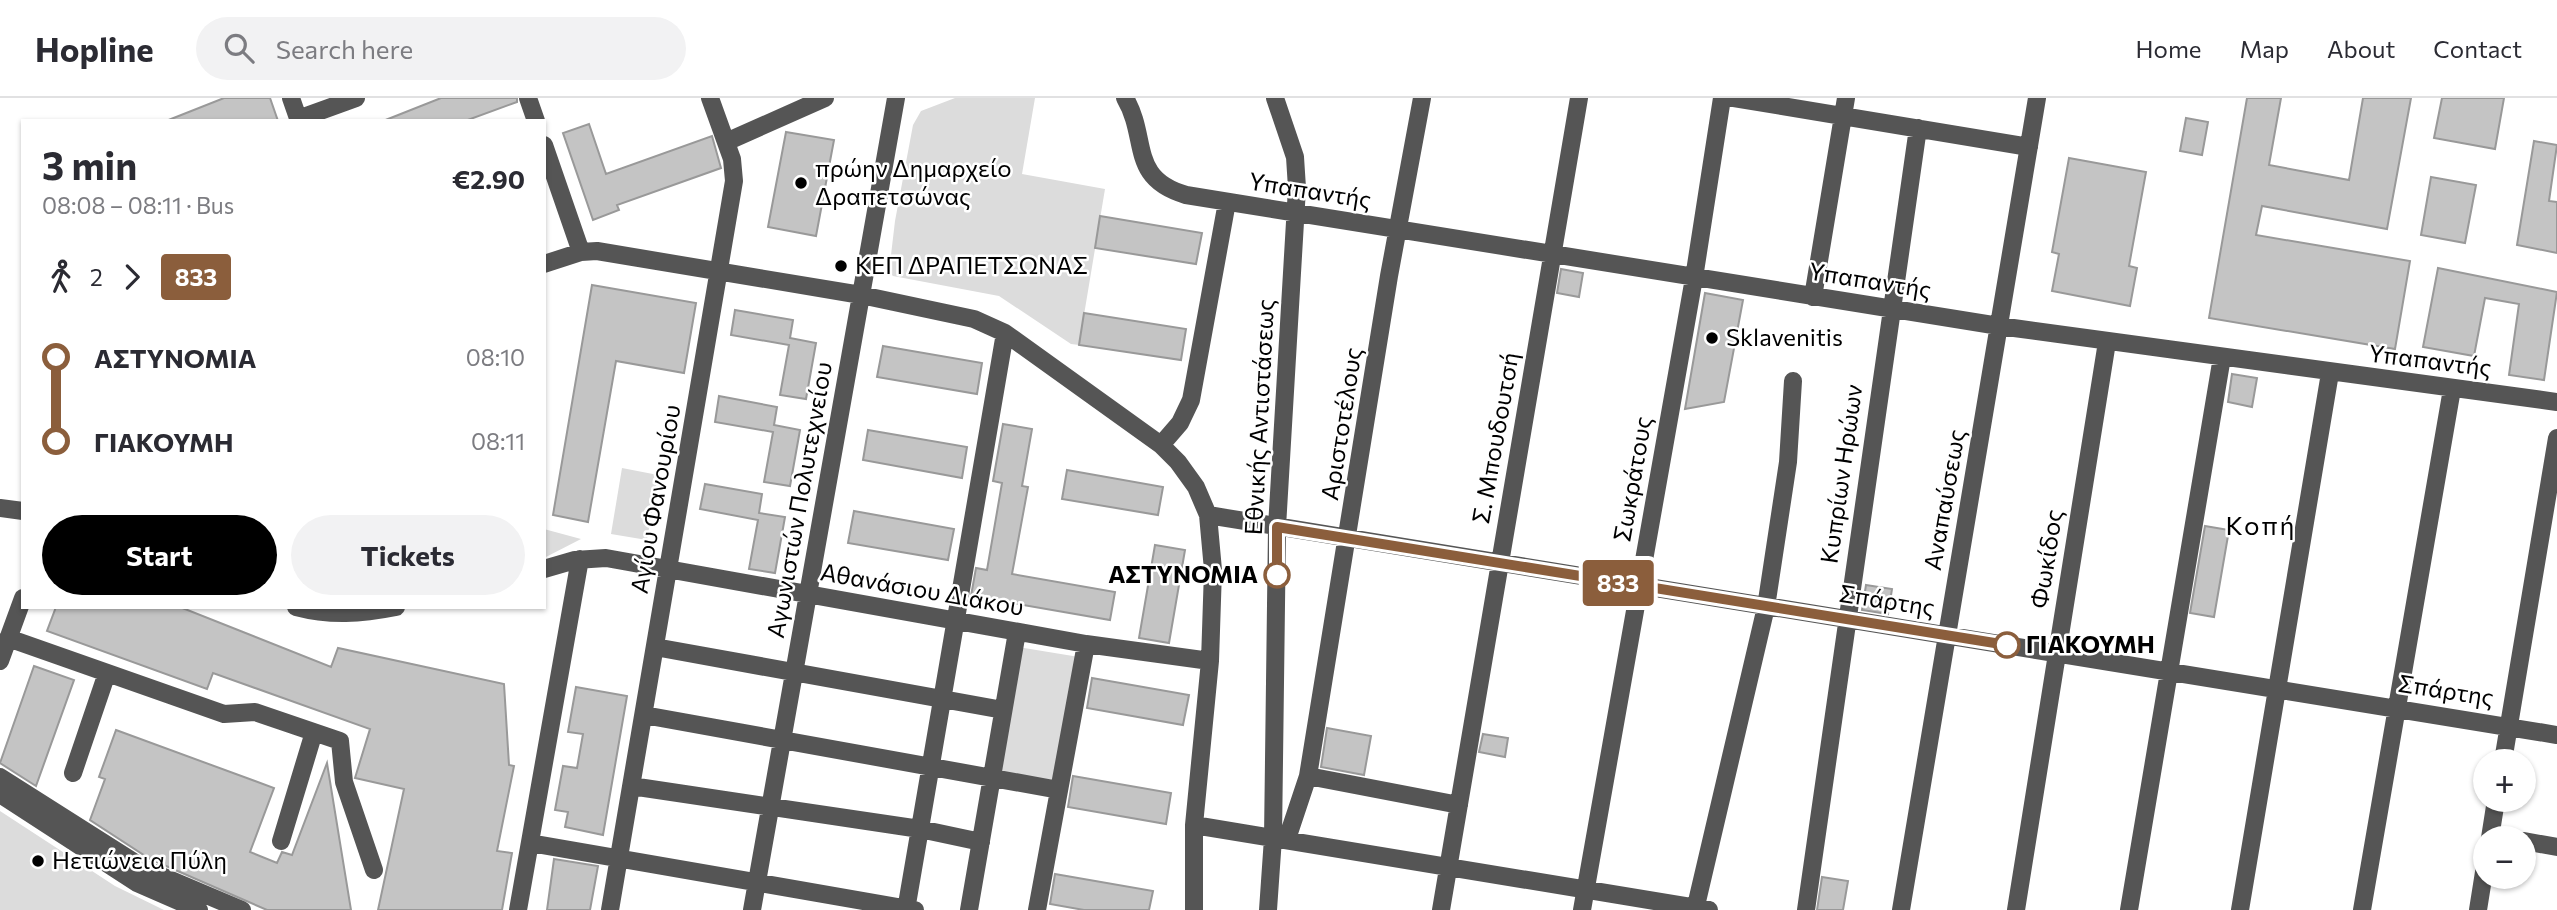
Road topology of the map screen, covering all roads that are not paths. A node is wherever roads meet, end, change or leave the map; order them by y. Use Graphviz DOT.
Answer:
graph roads {
  1 [pos="290,98"];
  2 [pos="356,98"];
  3 [pos="528,98"];
  4 [pos="710,98"];
  5 [pos="825,98"];
  6 [pos="896,98"];
  7 [pos="1125,98"];
  8 [pos="1422,98"];
  9 [pos="1578,98"];
  10 [pos="1722,98"];
  11 [pos="1734,98"];
  12 [pos="2037,98"];
  13 [pos="1270,99"];
  14 [pos="1845,106"];
  15 [pos="299,119"];
  16 [pos="302,119"];
  17 [pos="535,119"];
  18 [pos="1918,128"];
  19 [pos="726,142"];
  20 [pos="2029,147"];
  21 [pos="546,151"];
  22 [pos="1227,202"];
  23 [pos="1296,213"];
  24 [pos="1397,230"];
  25 [pos="581,252"];
  26 [pos="1552,255"];
  27 [pos="546,263"];
  28 [pos="719,272"];
  29 [pos="1694,278"];
  30 [pos="861,295"];
  31 [pos="1813,297"];
  32 [pos="1890,309"];
  33 [pos="1999,326"];
  34 [pos="1005,333"];
  35 [pos="2107,342"];
  36 [pos="2222,357"];
  37 [pos="2330,373"];
  38 [pos="1793,381"];
  39 [pos="2452,388"];
  40 [pos="2557,402"];
  41 [pos="2557,438"];
  42 [pos="1161,445"];
  43 [pos="0,508"];
  44 [pos="21,511"];
  45 [pos="1209,515"];
  46 [pos="1277,527"];
  47 [pos="1349,540"];
  48 [pos="580,559"];
  49 [pos="1499,564"];
  50 [pos="546,568"];
  51 [pos="669,569"];
  52 [pos="1639,587"];
  53 [pos="808,595"];
  54 [pos="21,603"];
  55 [pos="1766,607"];
  56 [pos="304,609"];
  57 [pos="386,609"];
  58 [pos="956,619"];
  59 [pos="1847,620"];
  60 [pos="1017,632"];
  61 [pos="1947,636"];
  62 [pos="8,638"];
  63 [pos="1086,644"];
  64 [pos="655,647"];
  65 [pos="2056,653"];
  66 [pos="0,661"];
  67 [pos="1210,662"];
  68 [pos="2169,671"];
  69 [pos="107,673"];
  70 [pos="794,673"];
  71 [pos="2277,689"];
  72 [pos="942,699"];
  73 [pos="2397,708"];
  74 [pos="1003,710"];
  75 [pos="644,715"];
  76 [pos="2508,726"];
  77 [pos="314,732"];
  78 [pos="2557,734"];
  79 [pos="782,740"];
  80 [pos="2505,749"];
  81 [pos="930,766"];
  82 [pos="73,773"];
  83 [pos="0,776"];
  84 [pos="1308,776"];
  85 [pos="992,778"];
  86 [pos="632,786"];
  87 [pos="1059,790"];
  88 [pos="0,794"];
  89 [pos="1458,805"];
  90 [pos="770,807"];
  91 [pos="1194,825"];
  92 [pos="920,829"];
  93 [pos="1280,838"];
  94 [pos="281,841"];
  95 [pos="981,842"];
  96 [pos="530,843"];
  97 [pos="2536,843"];
  98 [pos="2557,847"];
  99 [pos="619,858"];
  100 [pos="1448,866"];
  101 [pos="373,870"];
  102 [pos="757,882"];
  103 [pos="1586,889"];
  104 [pos="2481,889"];
  105 [pos="909,909"];
  106 [pos="1700,909"];
  107 [pos="199,910"];
  108 [pos="242,910"];
  109 [pos="518,910"];
  110 [pos="610,910"];
  111 [pos="752,910"];
  112 [pos="969,910"];
  113 [pos="1037,910"];
  114 [pos="1194,910"];
  115 [pos="1268,910"];
  116 [pos="1441,910"];
  117 [pos="1582,910"];
  118 [pos="1806,910"];
  119 [pos="1901,910"];
  120 [pos="2016,910"];
  121 [pos="2129,910"];
  122 [pos="2240,910"];
  123 [pos="2362,910"];
  124 [pos="2478,910"];
  1 -- 15 [label="street"];
  2 -- 16 [label="street"];
  3 -- 17 [label="street"];
  4 -- 19 [label="street, Αγίου Φανουρίου"];
  5 -- 19 [label="street"];
  6 -- 30 [label="street, Αγωνιστών Πολυτεχνείου"];
  7 -- 22 [label="street, Υπαπαντής"];
  8 -- 24 [label="street, Αριστοτέλους"];
  9 -- 26 [label="street, Σ. Μπουδουτσή"];
  10 -- 29 [label="street, Σωκράτους"];
  11 -- 14 [label="street"];
  12 -- 20 [label="street, Αναπαύσεως"];
  13 -- 23 [label="street, Εθνικής Αντιστάσεως"];
  14 -- 18 [label="street"];
  14 -- 31 [label="street"];
  18 -- 20 [label="street"];
  18 -- 32 [label="street, Κυπρίων Ηρώων"];
  19 -- 28 [label="street, Αγίου Φανουρίου"];
  20 -- 33 [label="street, Αναπαύσεως"];
  21 -- 25 [label="street"];
  22 -- 23 [label="street, Υπαπαντής"];
  22 -- 42 [label="street"];
  23 -- 24 [label="street, Υπαπαντής"];
  23 -- 46 [label="street, Εθνικής Αντιστάσεως"];
  24 -- 26 [label="street, Υπαπαντής"];
  24 -- 47 [label="street, Αριστοτέλους"];
  25 -- 27 [label="street"];
  25 -- 28 [label="street"];
  26 -- 29 [label="street, Υπαπαντής"];
  26 -- 49 [label="street, Σ. Μπουδουτσή"];
  28 -- 30 [label="street"];
  28 -- 51 [label="street, Αγίου Φανουρίου"];
  29 -- 31 [label="street, Υπαπαντής"];
  29 -- 52 [label="street, Σωκράτους"];
  30 -- 34 [label="street"];
  30 -- 53 [label="street, Αγωνιστών Πολυτεχνείου"];
  31 -- 32 [label="street, Υπαπαντής"];
  32 -- 33 [label="street, Υπαπαντής"];
  32 -- 59 [label="street, Κυπρίων Ηρώων"];
  33 -- 35 [label="street, Υπαπαντής"];
  33 -- 61 [label="street, Αναπαύσεως"];
  34 -- 42 [label="street"];
  34 -- 58 [label="street"];
  35 -- 36 [label="street, Υπαπαντής"];
  35 -- 65 [label="street, Φωκίδος"];
  36 -- 37 [label="street, Υπαπαντής"];
  36 -- 68 [label="street"];
  37 -- 39 [label="street, Υπαπαντής"];
  37 -- 71 [label="street"];
  38 -- 55 [label="street"];
  39 -- 40 [label="street, Υπαπαντής"];
  39 -- 73 [label="street"];
  41 -- 76 [label="street"];
  42 -- 45 [label="street"];
  43 -- 44 [label="street"];
  45 -- 46 [label="street, Σπάρτης"];
  45 -- 67 [label="street"];
  46 -- 47 [label="street, Σπάρτης"];
  46 -- 93 [label="street, Εθνικής Αντιστάσεως"];
  47 -- 49 [label="street, Σπάρτης"];
  47 -- 84 [label="street, Αριστοτέλους"];
  48 -- 50 [label="street, Αθανάσιου Διάκου"];
  48 -- 51 [label="street, Αθανάσιου Διάκου"];
  48 -- 96 [label="street"];
  49 -- 52 [label="street, Σπάρτης"];
  49 -- 89 [label="street, Σ. Μπουδουτσή"];
  51 -- 53 [label="street, Αθανάσιου Διάκου"];
  51 -- 64 [label="street, Αγίου Φανουρίου"];
  52 -- 55 [label="street, Σπάρτης"];
  52 -- 103 [label="street, Σωκράτους"];
  53 -- 58 [label="street, Αθανάσιου Διάκου"];
  53 -- 70 [label="street, Αγωνιστών Πολυτεχνείου"];
  54 -- 62 [label="street"];
  55 -- 59 [label="street, Σπάρτης"];
  55 -- 106 [label="street"];
  56 -- 57 [label="street"];
  58 -- 60 [label="street, Αθανάσιου Διάκου"];
  58 -- 72 [label="street"];
  59 -- 61 [label="street, Σπάρτης"];
  59 -- 118 [label="street, Κυπρίων Ηρώων"];
  60 -- 63 [label="street, Αθανάσιου Διάκου"];
  60 -- 74 [label="street"];
  61 -- 65 [label="street, Σπάρτης"];
  61 -- 119 [label="street, Αναπαύσεως"];
  62 -- 66 [label="street"];
  62 -- 69 [label="street"];
  63 -- 67 [label="street, Αθανάσιου Διάκου"];
  63 -- 87 [label="street"];
  64 -- 70 [label="street"];
  64 -- 75 [label="street, Αγίου Φανουρίου"];
  65 -- 68 [label="street, Σπάρτης"];
  65 -- 120 [label="street, Φωκίδος"];
  67 -- 91 [label="street"];
  68 -- 71 [label="street, Σπάρτης"];
  68 -- 121 [label="street"];
  69 -- 77 [label="street"];
  69 -- 82 [label="street"];
  70 -- 72 [label="street"];
  70 -- 79 [label="street, Αγωνιστών Πολυτεχνείου"];
  71 -- 73 [label="street, Σπάρτης"];
  71 -- 122 [label="street"];
  72 -- 74 [label="street"];
  72 -- 81 [label="street"];
  73 -- 76 [label="street, Σπάρτης"];
  73 -- 123 [label="street"];
  74 -- 85 [label="street"];
  75 -- 79 [label="street"];
  75 -- 86 [label="street, Αγίου Φανουρίου"];
  76 -- 78 [label="street, Σπάρτης"];
  76 -- 80 [label="street"];
  77 -- 94 [label="street"];
  77 -- 101 [label="street"];
  79 -- 81 [label="street"];
  79 -- 90 [label="street, Αγωνιστών Πολυτεχνείου"];
  81 -- 85 [label="street"];
  81 -- 92 [label="street"];
  83 -- 108 [label="street"];
  84 -- 89 [label="street"];
  84 -- 93 [label="street, Αριστοτέλους"];
  85 -- 87 [label="street"];
  85 -- 95 [label="street"];
  86 -- 90 [label="street"];
  86 -- 99 [label="street, Αγίου Φανουρίου"];
  87 -- 113 [label="street"];
  88 -- 107 [label="street"];
  89 -- 100 [label="street, Σ. Μπουδουτσή"];
  90 -- 92 [label="street"];
  90 -- 102 [label="street, Αγωνιστών Πολυτεχνείου"];
  91 -- 93 [label="street"];
  91 -- 114 [label="street"];
  92 -- 95 [label="street"];
  92 -- 105 [label="street"];
  93 -- 100 [label="street"];
  93 -- 115 [label="street, Εθνικής Αντιστάσεως"];
  95 -- 112 [label="street"];
  96 -- 99 [label="street"];
  96 -- 109 [label="street"];
  97 -- 98 [label="street"];
  99 -- 102 [label="street"];
  99 -- 110 [label="street, Αγίου Φανουρίου"];
  100 -- 103 [label="street"];
  100 -- 116 [label="street, Σ. Μπουδουτσή"];
  102 -- 105 [label="street"];
  102 -- 111 [label="street, Αγωνιστών Πολυτεχνείου"];
  103 -- 106 [label="street"];
  103 -- 117 [label="street, Σωκράτους"];
  104 -- 124 [label="street"];
}
